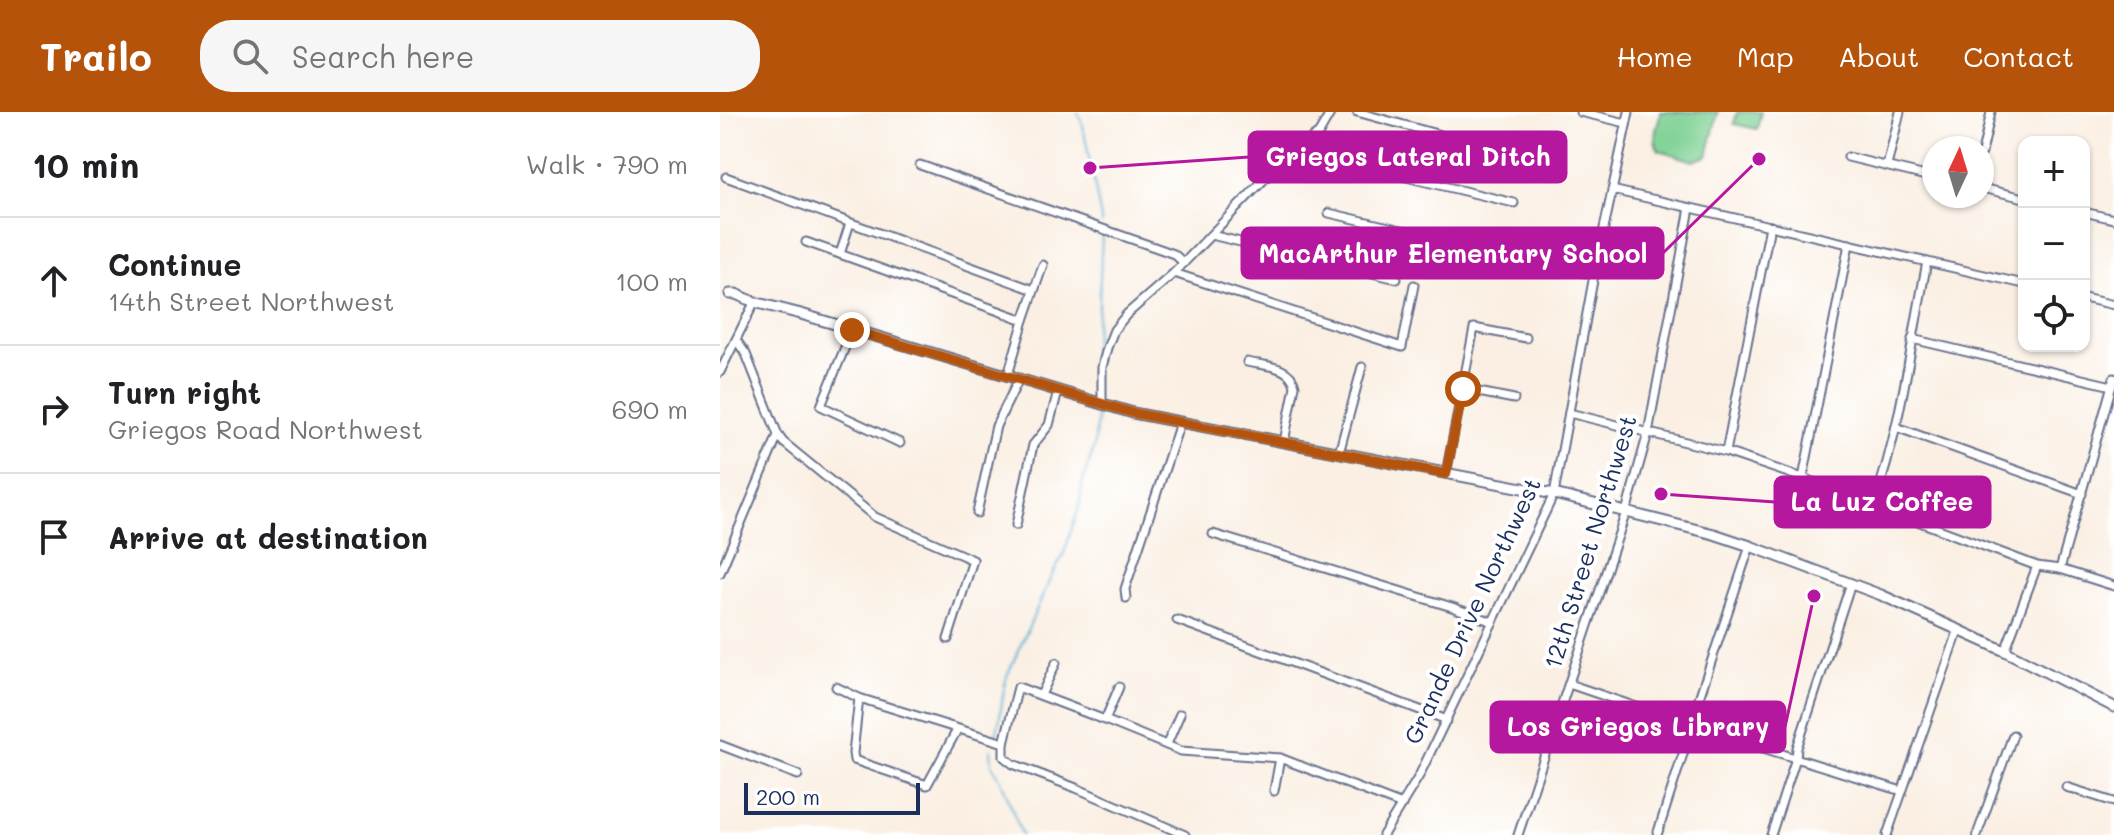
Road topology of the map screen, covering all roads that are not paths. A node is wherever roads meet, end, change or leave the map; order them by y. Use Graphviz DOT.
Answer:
graph roads {
  1 [pos="1331,112"];
  2 [pos="1357,112"];
  3 [pos="1580,112"];
  4 [pos="1629,112"];
  5 [pos="1900,112"];
  6 [pos="1991,112"];
  7 [pos="1626,123"];
  8 [pos="1986,136"];
  9 [pos="1301,147"];
  10 [pos="1522,156"];
  11 [pos="1848,157"];
  12 [pos="920,165"];
  13 [pos="1887,166"];
  14 [pos="1922,175"];
  15 [pos="726,177"];
  16 [pos="1612,190"];
  17 [pos="1994,191"];
  18 [pos="2018,197"];
  19 [pos="1514,203"];
  20 [pos="1690,208"];
  21 [pos="1329,213"];
  22 [pos="2090,213"];
  23 [pos="2114,219"];
  24 [pos="850,223"];
  25 [pos="1770,226"];
  26 [pos="1211,235"];
  27 [pos="806,242"];
  28 [pos="1849,244"];
  29 [pos="840,254"];
  30 [pos="1927,262"];
  31 [pos="1184,263"];
  32 [pos="1043,265"];
  33 [pos="1174,273"];
  34 [pos="1594,275"];
  35 [pos="1397,279"];
  36 [pos="2018,283"];
  37 [pos="1414,285"];
  38 [pos="720,287"];
  39 [pos="1034,290"];
  40 [pos="2090,299"];
  41 [pos="753,305"];
  42 [pos="2114,305"];
  43 [pos="1024,320"];
  44 [pos="852,330"];
  45 [pos="1526,338"];
  46 [pos="1912,339"];
  47 [pos="736,340"];
  48 [pos="1247,362"];
  49 [pos="1362,367"];
  50 [pos="720,372"];
  51 [pos="1008,375"];
  52 [pos="1019,379"];
  53 [pos="2113,382"];
  54 [pos="1463,389"];
  55 [pos="1058,391"];
  56 [pos="1514,399"];
  57 [pos="1102,405"];
  58 [pos="1569,413"];
  59 [pos="1180,423"];
  60 [pos="1896,427"];
  61 [pos="1648,433"];
  62 [pos="778,435"];
  63 [pos="1284,442"];
  64 [pos="900,443"];
  65 [pos="1726,452"];
  66 [pos="1339,453"];
  67 [pos="1446,474"];
  68 [pos="1803,478"];
  69 [pos="1554,494"];
  70 [pos="2082,494"];
  71 [pos="1874,504"];
  72 [pos="1626,512"];
  73 [pos="977,513"];
  74 [pos="1016,525"];
  75 [pos="1213,534"];
  76 [pos="1750,546"];
  77 [pos="2037,566"];
  78 [pos="2060,569"];
  79 [pos="720,573"];
  80 [pos="1851,583"];
  81 [pos="2114,586"];
  82 [pos="1126,598"];
  83 [pos="1177,620"];
  84 [pos="1493,622"];
  85 [pos="1959,629"];
  86 [pos="948,639"];
  87 [pos="2005,651"];
  88 [pos="1056,663"];
  89 [pos="1569,684"];
  90 [pos="836,687"];
  91 [pos="1119,687"];
  92 [pos="1041,695"];
  93 [pos="859,698"];
  94 [pos="2114,707"];
  95 [pos="1180,714"];
  96 [pos="1105,720"];
  97 [pos="1447,720"];
  98 [pos="1692,726"];
  99 [pos="957,730"];
  100 [pos="2013,735"];
  101 [pos="1004,743"];
  102 [pos="1167,744"];
  103 [pos="720,745"];
  104 [pos="1280,758"];
  105 [pos="1796,758"];
  106 [pos="798,775"];
  107 [pos="2066,787"];
  108 [pos="1274,791"];
  109 [pos="1902,791"];
  110 [pos="2114,802"];
  111 [pos="1402,805"];
  112 [pos="1185,835"];
  113 [pos="1383,835"];
  114 [pos="1518,835"];
  115 [pos="1657,835"];
  116 [pos="1771,835"];
  117 [pos="1887,835"];
  118 [pos="1977,835"];
  1 -- 9 [label="street"];
  2 -- 10 [label="street"];
  3 -- 7 [label="street"];
  4 -- 7 [label="street, Grande Drive Northwest"];
  5 -- 13 [label="street"];
  6 -- 8 [label="street"];
  7 -- 16 [label="street, Grande Drive Northwest"];
  9 -- 19 [label="street"];
  9 -- 26 [label="street"];
  11 -- 13 [label="street"];
  12 -- 31 [label="street"];
  13 -- 14 [label="street"];
  15 -- 24 [label="street"];
  16 -- 20 [label="street"];
  16 -- 34 [label="street, Grande Drive Northwest"];
  17 -- 18 [label="street"];
  20 -- 25 [label="street"];
  20 -- 61 [label="street, 12th Street Northwest"];
  21 -- 34 [label="street"];
  22 -- 23 [label="street"];
  24 -- 29 [label="street"];
  24 -- 39 [label="street"];
  25 -- 28 [label="street"];
  25 -- 65 [label="street"];
  26 -- 31 [label="street"];
  26 -- 35 [label="street"];
  27 -- 29 [label="street"];
  28 -- 30 [label="street"];
  28 -- 68 [label="street"];
  29 -- 43 [label="street"];
  30 -- 36 [label="street"];
  30 -- 46 [label="street"];
  31 -- 33 [label="street"];
  32 -- 39 [label="street"];
  33 -- 37 [label="street"];
  33 -- 57 [label="street"];
  34 -- 58 [label="street, Grande Drive Northwest"];
  38 -- 41 [label="main road"];
  39 -- 43 [label="street"];
  40 -- 42 [label="street"];
  41 -- 44 [label="main road"];
  41 -- 47 [label="street"];
  43 -- 51 [label="street"];
  44 -- 51 [label="main road"];
  44 -- 64 [label="street"];
  45 -- 54 [label="street"];
  46 -- 53 [label="street"];
  46 -- 60 [label="street"];
  47 -- 50 [label="street"];
  47 -- 62 [label="street"];
  48 -- 63 [label="street"];
  49 -- 66 [label="street"];
  51 -- 52 [label="main road"];
  52 -- 55 [label="main road"];
  52 -- 73 [label="street"];
  53 -- 70 [label="street"];
  54 -- 56 [label="street"];
  54 -- 67 [label="street"];
  55 -- 57 [label="main road"];
  55 -- 74 [label="street"];
  57 -- 59 [label="main road"];
  58 -- 61 [label="street"];
  58 -- 69 [label="street, Grande Drive Northwest"];
  59 -- 63 [label="main road"];
  59 -- 82 [label="street"];
  60 -- 70 [label="street"];
  60 -- 71 [label="street"];
  61 -- 65 [label="street"];
  61 -- 72 [label="street, 12th Street Northwest"];
  62 -- 79 [label="street"];
  62 -- 86 [label="street"];
  63 -- 66 [label="main road"];
  65 -- 68 [label="street"];
  66 -- 67 [label="main road"];
  67 -- 69 [label="main road"];
  68 -- 71 [label="street"];
  69 -- 72 [label="main road"];
  69 -- 84 [label="street, Grande Drive Northwest"];
  70 -- 78 [label="street"];
  71 -- 77 [label="street"];
  72 -- 76 [label="main road"];
  72 -- 89 [label="street, 12th Street Northwest"];
  75 -- 84 [label="street"];
  76 -- 80 [label="main road"];
  76 -- 98 [label="street"];
  77 -- 78 [label="street"];
  77 -- 87 [label="street"];
  78 -- 81 [label="street"];
  80 -- 85 [label="main road"];
  80 -- 105 [label="street"];
  83 -- 97 [label="street"];
  84 -- 97 [label="street, Grande Drive Northwest"];
  85 -- 87 [label="main road"];
  85 -- 109 [label="street"];
  87 -- 94 [label="main road"];
  88 -- 92 [label="street"];
  89 -- 98 [label="street"];
  89 -- 114 [label="street, 12th Street Northwest"];
  90 -- 93 [label="street"];
  91 -- 96 [label="street"];
  92 -- 96 [label="street"];
  92 -- 101 [label="street"];
  93 -- 99 [label="street"];
  93 -- 99 [label="street"];
  95 -- 102 [label="street"];
  96 -- 102 [label="street"];
  97 -- 111 [label="street, Grande Drive Northwest"];
  98 -- 105 [label="street"];
  98 -- 115 [label="street"];
  99 -- 101 [label="street"];
  100 -- 118 [label="street"];
  101 -- 112 [label="street"];
  102 -- 104 [label="street"];
  103 -- 106 [label="street"];
  104 -- 108 [label="street"];
  104 -- 111 [label="street"];
  105 -- 109 [label="street"];
  105 -- 116 [label="street"];
  107 -- 110 [label="street"];
  109 -- 117 [label="street"];
  111 -- 113 [label="street, Grande Drive Northwest"];
}
